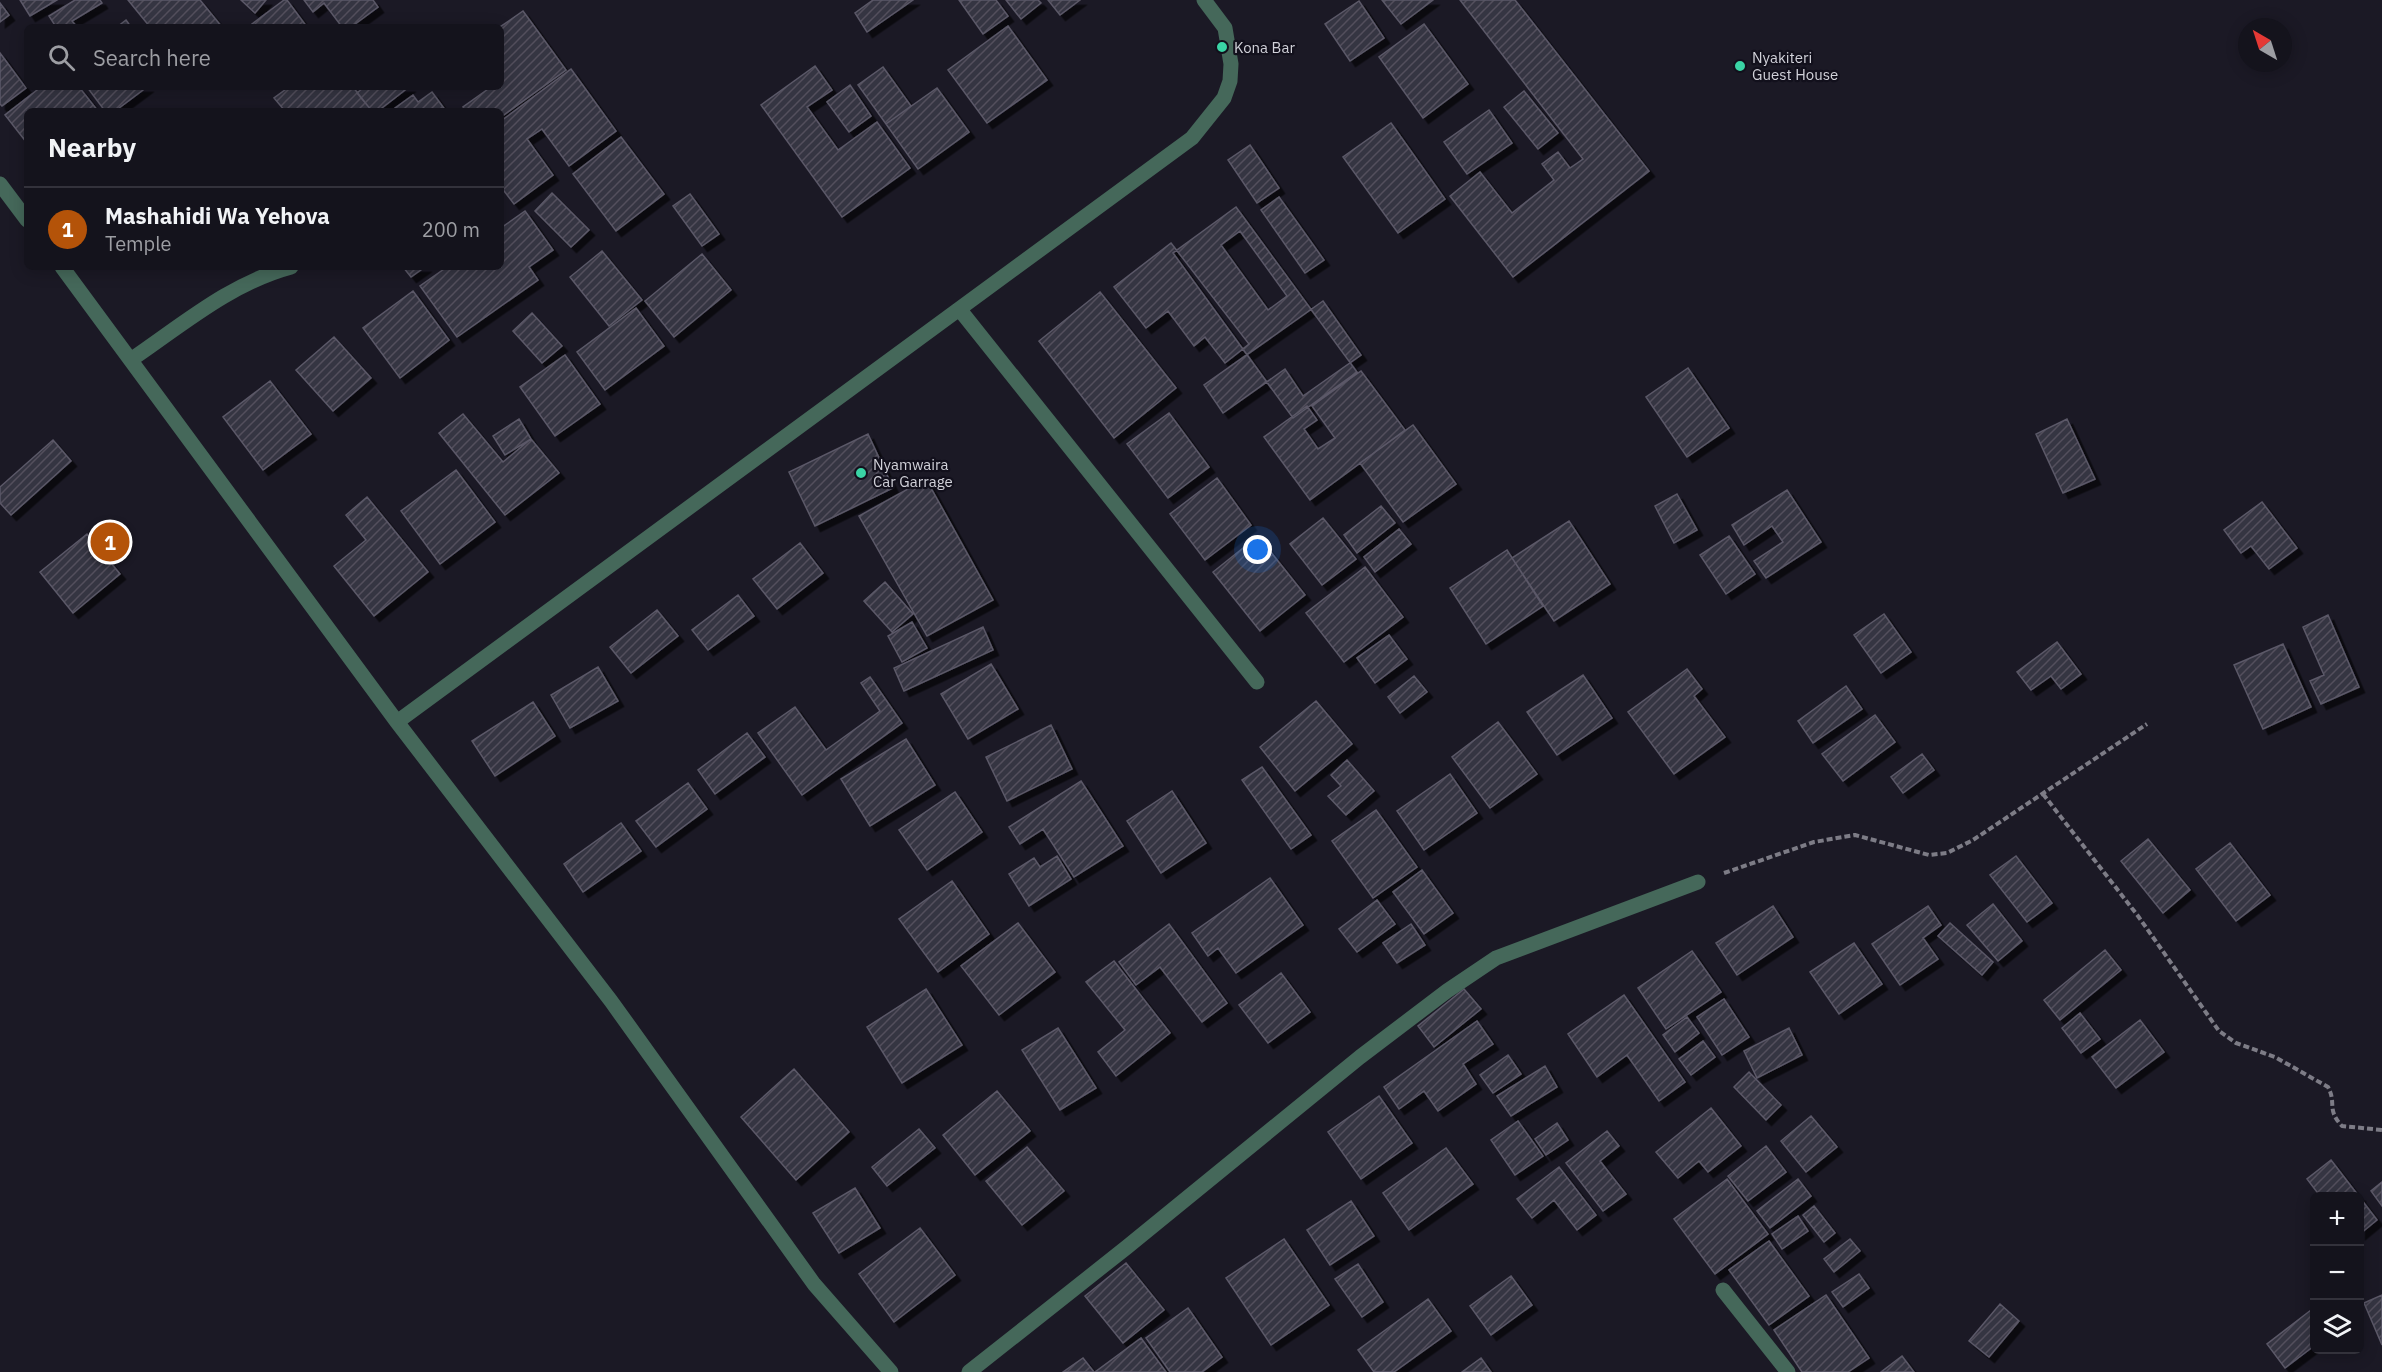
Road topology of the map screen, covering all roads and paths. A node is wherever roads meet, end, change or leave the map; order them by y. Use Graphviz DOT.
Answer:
graph roads {
  1 [pos="1204,0"];
  2 [pos="0,184"];
  3 [pos="24,216"];
  4 [pos="64,270"];
  5 [pos="282,270"];
  6 [pos="960,310"];
  7 [pos="132,359"];
  8 [pos="1257,682"];
  9 [pos="398,722"];
  10 [pos="2147,724"];
  11 [pos="2043,794"];
  12 [pos="1698,882"];
  13 [pos="2382,1130"];
  14 [pos="1723,1290"];
  15 [pos="891,1372"];
  16 [pos="969,1372"];
  17 [pos="1788,1372"];
  1 -- 6 [label="street"];
  2 -- 3 [label="street"];
  4 -- 7 [label="street"];
  5 -- 7 [label="street"];
  6 -- 8 [label="street"];
  6 -- 9 [label="street"];
  7 -- 9 [label="street"];
  9 -- 15 [label="street"];
  10 -- 11 [label="path"];
  11 -- 12 [label="path"];
  11 -- 13 [label="path"];
  12 -- 16 [label="street"];
  14 -- 17 [label="street"];
}
